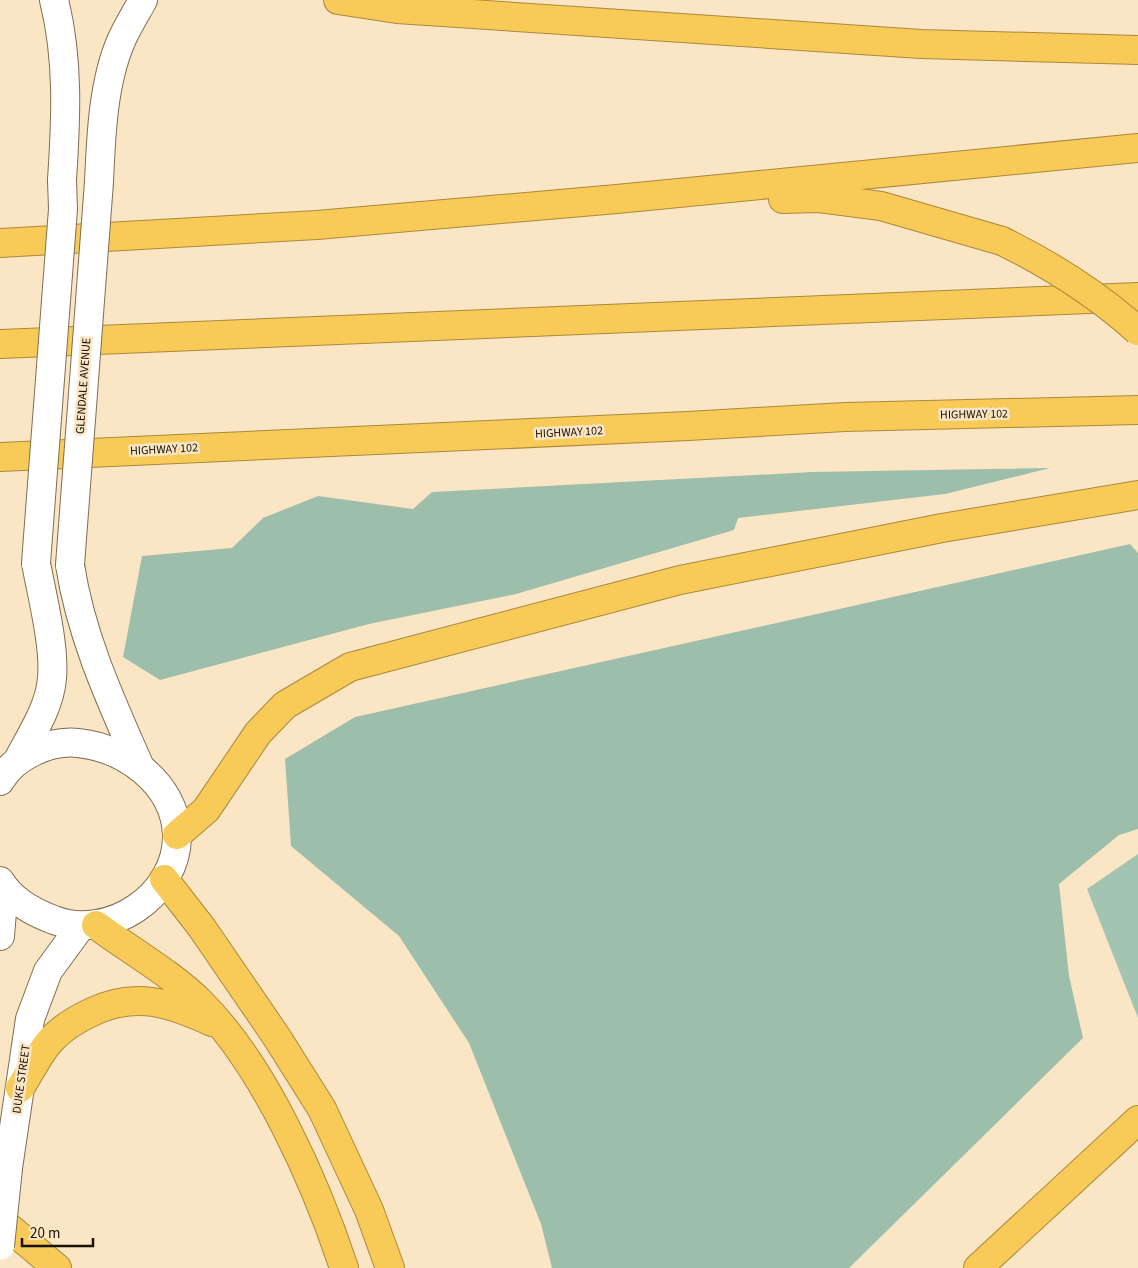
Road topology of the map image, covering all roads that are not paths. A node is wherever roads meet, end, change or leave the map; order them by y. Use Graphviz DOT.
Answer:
graph roads {
  1 [pos="54,0"];
  2 [pos="143,0"];
  3 [pos="338,0"];
  4 [pos="555,0"];
  5 [pos="603,22"];
  6 [pos="1138,50"];
  7 [pos="1138,148"];
  8 [pos="617,200"];
  9 [pos="0,243"];
  10 [pos="1138,297"];
  11 [pos="1138,331"];
  12 [pos="0,344"];
  13 [pos="1138,410"];
  14 [pos="0,457"];
  15 [pos="1138,495"];
  16 [pos="18,760"];
  17 [pos="140,767"];
  18 [pos="0,781"];
  19 [pos="177,835"];
  20 [pos="164,879"];
  21 [pos="2,884"];
  22 [pos="89,926"];
  23 [pos="0,936"];
  24 [pos="223,1027"];
  25 [pos="20,1088"];
  26 [pos="1138,1120"];
  27 [pos="0,1220"];
  28 [pos="0,1246"];
  29 [pos="57,1268"];
  30 [pos="344,1268"];
  31 [pos="390,1268"];
  32 [pos="978,1268"];
  1 -- 16 [label="main road, bridge"];
  2 -- 17 [label="main road, GLENDALE AVENUE, bridge"];
  3 -- 5 [label="highway"];
  4 -- 5 [label="highway"];
  5 -- 6 [label="highway"];
  7 -- 8 [label="highway"];
  8 -- 9 [label="highway"];
  8 -- 11 [label="highway, bridge"];
  10 -- 12 [label="highway"];
  13 -- 14 [label="highway, HIGHWAY 102"];
  15 -- 19 [label="highway"];
  16 -- 17 [label="main road"];
  16 -- 18 [label="main road"];
  17 -- 19 [label="main road"];
  19 -- 20 [label="main road"];
  20 -- 22 [label="main road"];
  20 -- 31 [label="highway"];
  21 -- 22 [label="main road"];
  21 -- 23 [label="main road"];
  22 -- 24 [label="highway"];
  22 -- 25 [label="main road, DUKE STREET"];
  24 -- 25 [label="highway"];
  24 -- 30 [label="highway"];
  25 -- 28 [label="main road, DUKE STREET, bridge"];
  26 -- 32 [label="highway"];
  27 -- 29 [label="highway"];
}
